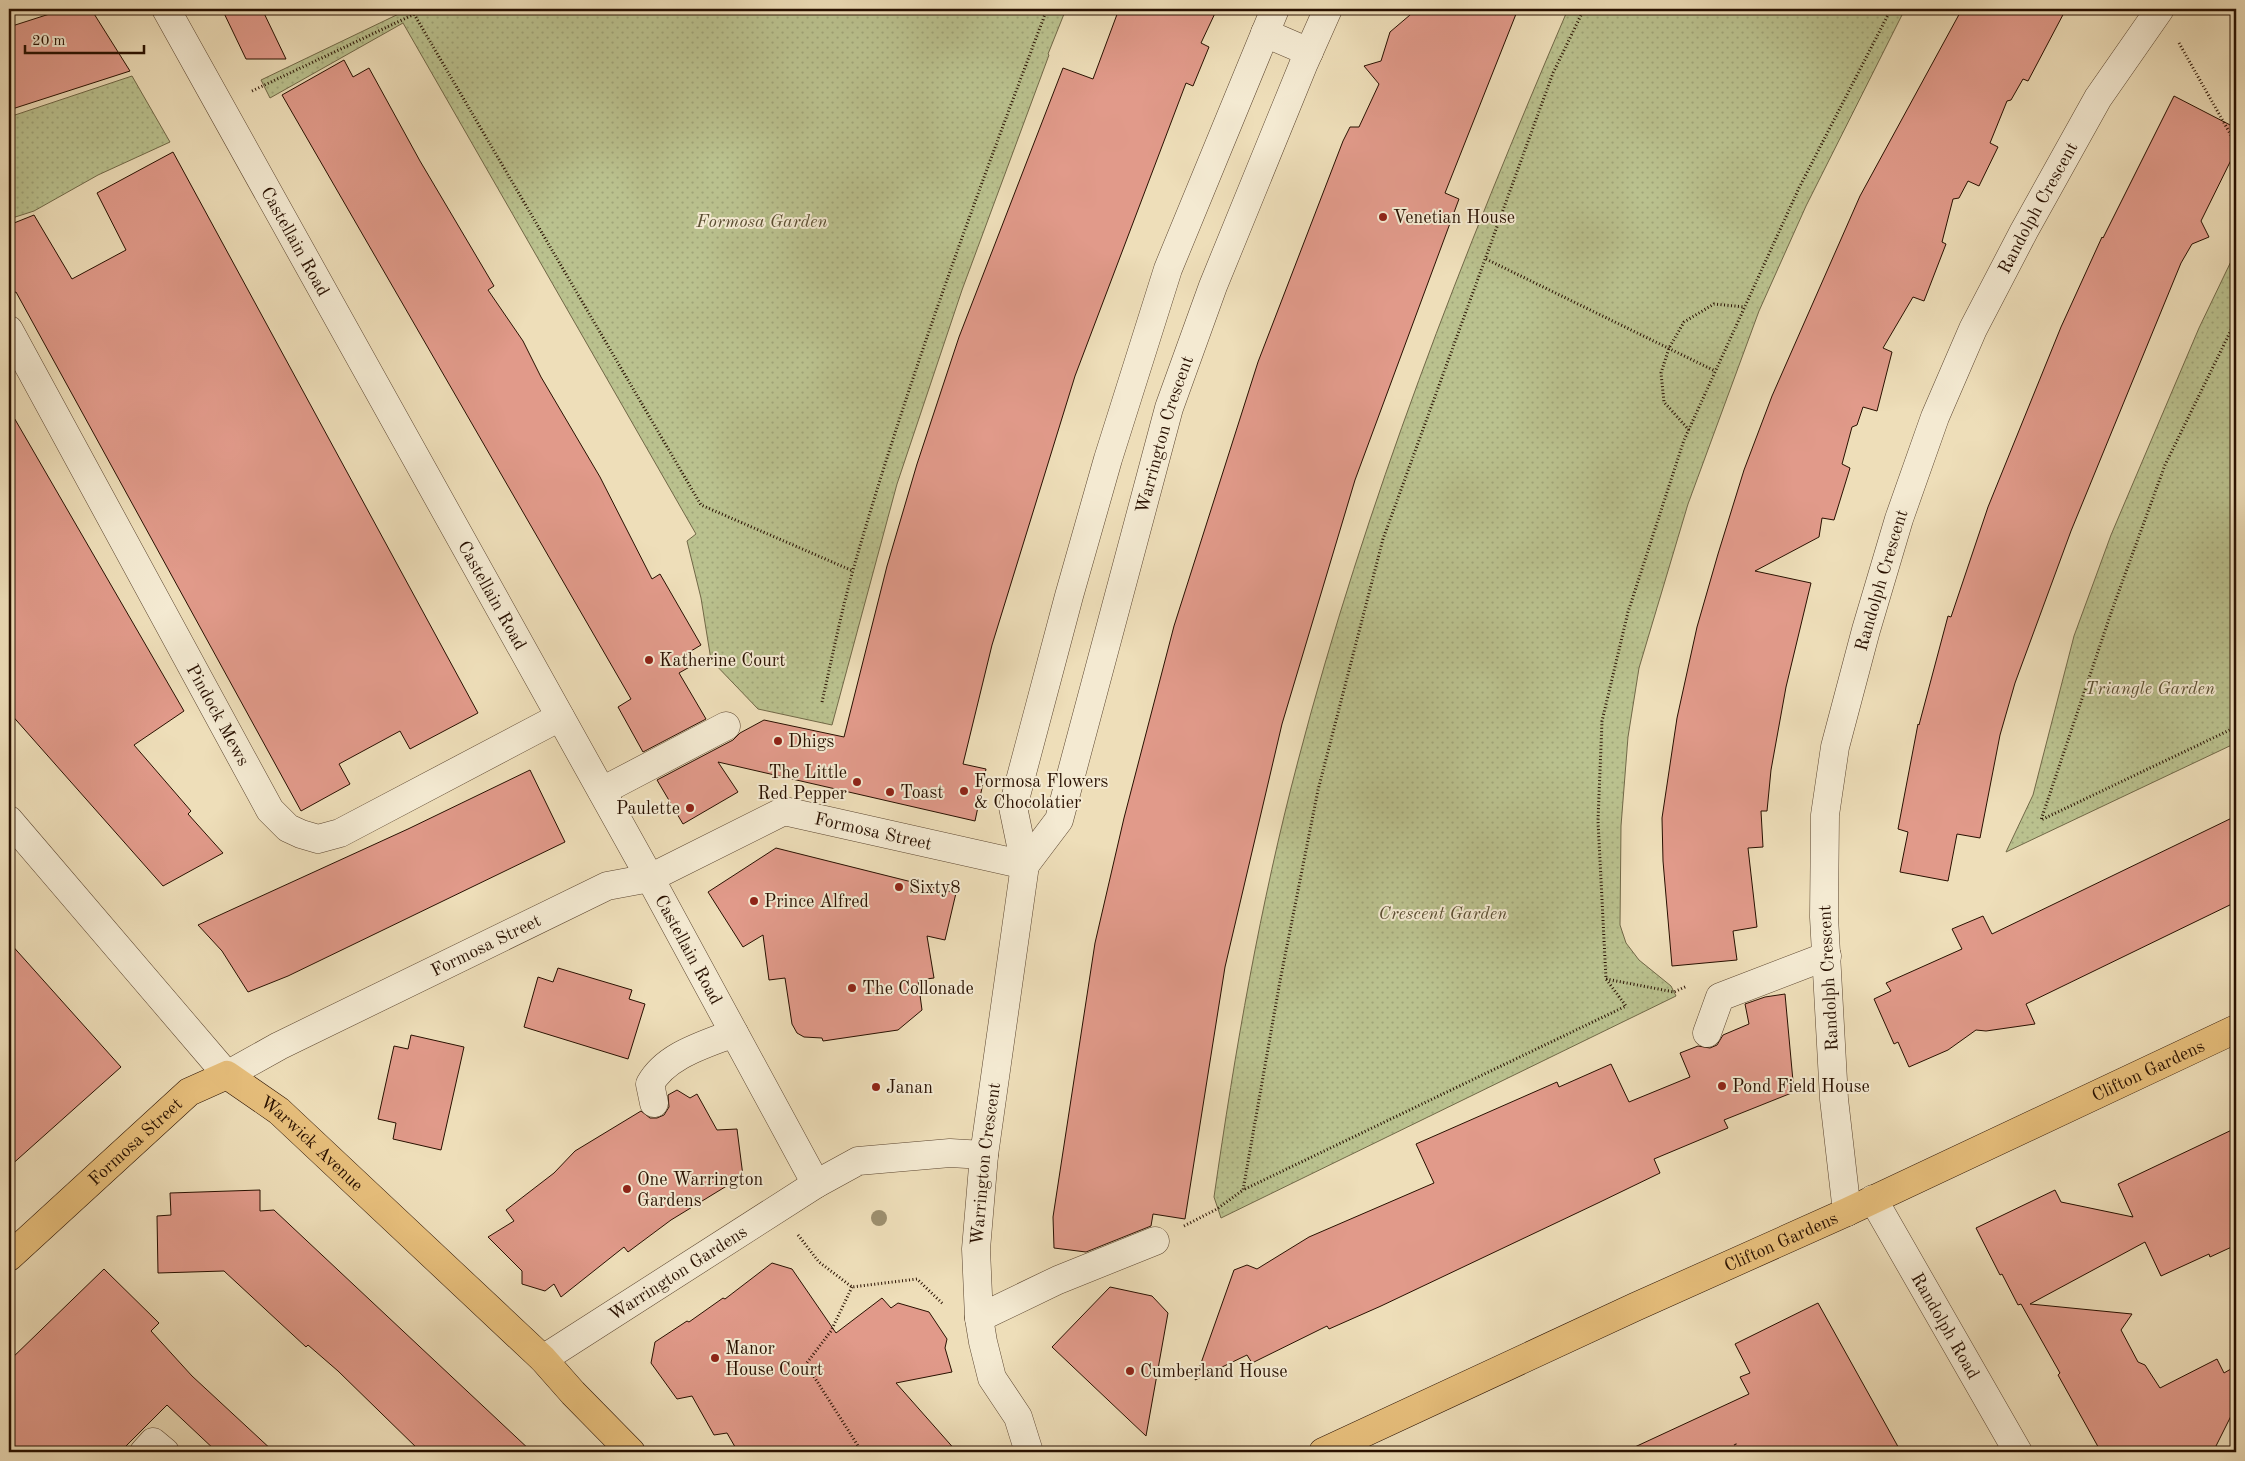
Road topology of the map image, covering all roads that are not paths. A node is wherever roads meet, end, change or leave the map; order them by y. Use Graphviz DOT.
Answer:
graph roads {
  1 [pos="166,9"];
  2 [pos="1328,9"];
  3 [pos="2159,10"];
  4 [pos="1270,21"];
  5 [pos="1309,52"];
  6 [pos="9,330"];
  7 [pos="560,717"];
  8 [pos="726,726"];
  9 [pos="602,791"];
  10 [pos="9,820"];
  11 [pos="1025,866"];
  12 [pos="650,878"];
  13 [pos="1827,956"];
  14 [pos="2236,1029"];
  15 [pos="734,1033"];
  16 [pos="1707,1033"];
  17 [pos="227,1075"];
  18 [pos="654,1103"];
  19 [pos="984,1155"];
  20 [pos="816,1184"];
  21 [pos="1873,1199"];
  22 [pos="1847,1212"];
  23 [pos="1155,1241"];
  24 [pos="10,1253"];
  25 [pos="981,1330"];
  26 [pos="544,1359"];
  27 [pos="144,1452"];
  28 [pos="165,1452"];
  29 [pos="632,1452"];
  30 [pos="1029,1452"];
  31 [pos="1323,1452"];
  32 [pos="2018,1452"];
  1 -- 7 [label="street, Castellain Road"];
  2 -- 5 [label="street, Warrington Crescent"];
  3 -- 13 [label="street, Randolph Crescent"];
  4 -- 5 [label="street"];
  4 -- 11 [label="street, Warrington Crescent"];
  5 -- 11 [label="street, Warrington Crescent"];
  6 -- 7 [label="street, Pindock Mews"];
  7 -- 9 [label="street, Castellain Road"];
  8 -- 9 [label="street"];
  9 -- 12 [label="street, Castellain Road"];
  10 -- 17 [label="street, Warwick Avenue"];
  11 -- 12 [label="street, Formosa Street"];
  11 -- 19 [label="street, Warrington Crescent"];
  12 -- 15 [label="street, Castellain Road"];
  12 -- 17 [label="street, Formosa Street"];
  13 -- 16 [label="street"];
  13 -- 22 [label="street, Randolph Crescent"];
  14 -- 21 [label="main road, Clifton Gardens"];
  15 -- 18 [label="street"];
  15 -- 20 [label="street, Castellain Road"];
  17 -- 24 [label="main road, Formosa Street"];
  17 -- 26 [label="main road, Warwick Avenue"];
  19 -- 20 [label="street, Warrington Gardens"];
  19 -- 25 [label="street, Warrington Crescent"];
  20 -- 26 [label="street, Warrington Gardens"];
  21 -- 22 [label="main road, Clifton Gardens"];
  21 -- 32 [label="street, Randolph Road"];
  22 -- 31 [label="main road, Clifton Gardens"];
  23 -- 25 [label="street"];
  25 -- 30 [label="street, Warrington Crescent"];
  26 -- 29 [label="main road, Warwick Avenue"];
  27 -- 28 [label="street"];
}
